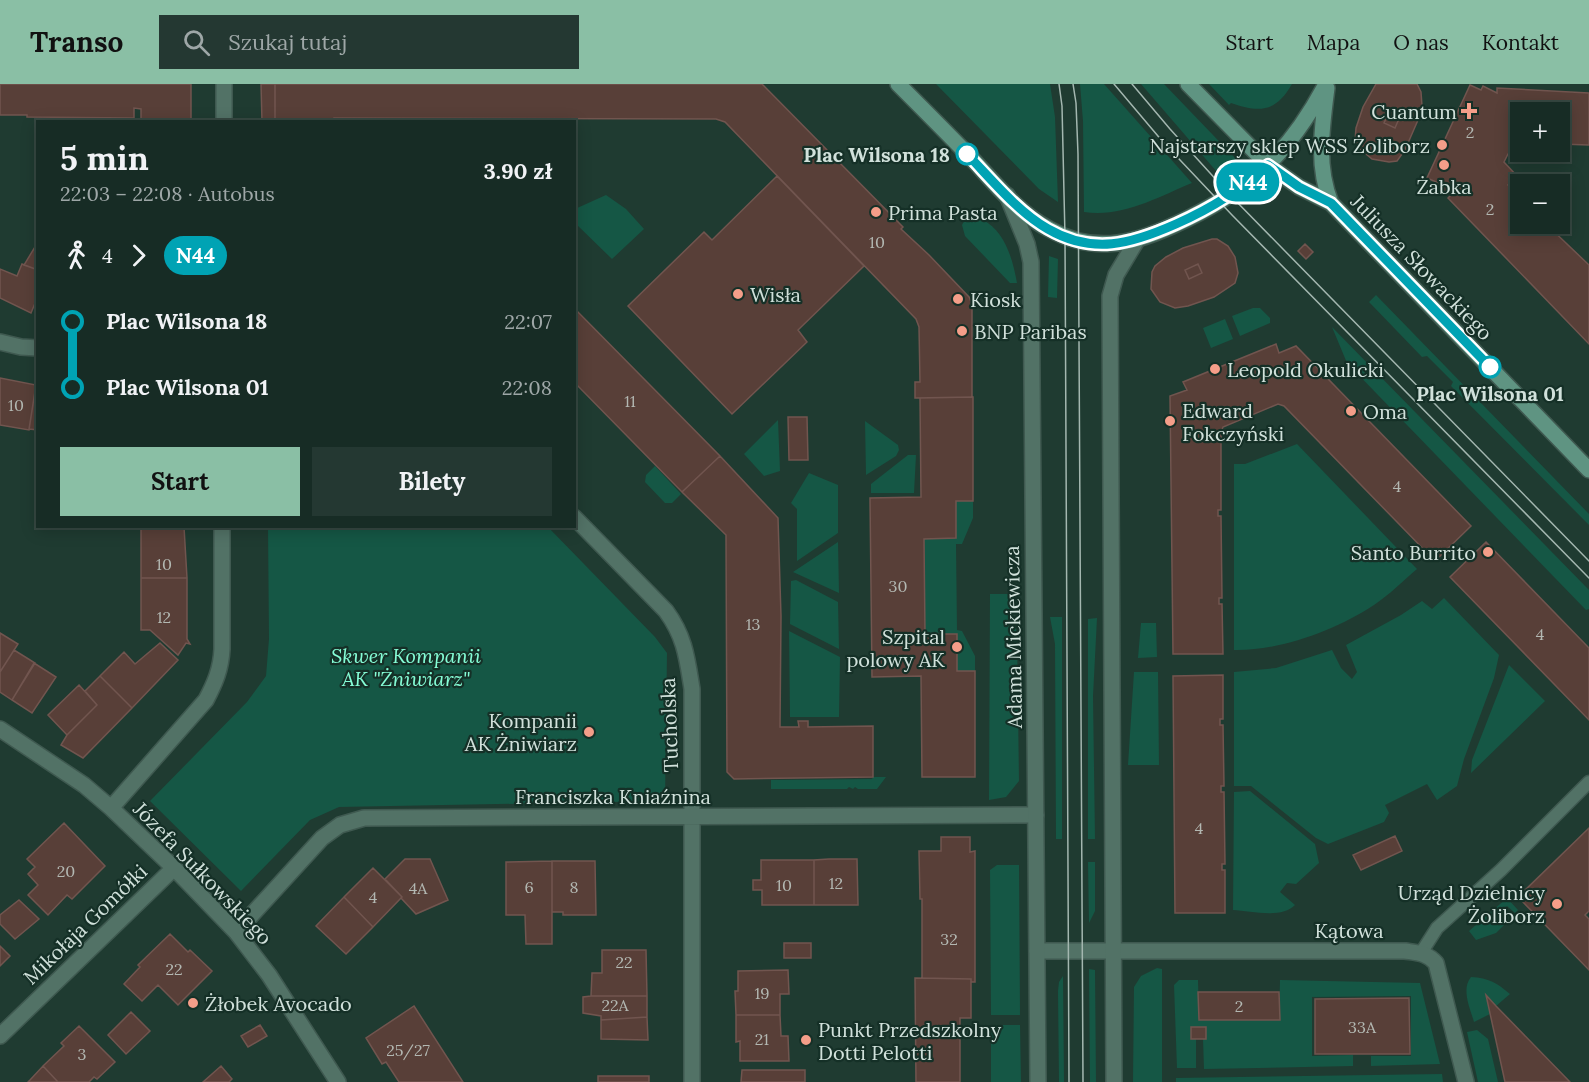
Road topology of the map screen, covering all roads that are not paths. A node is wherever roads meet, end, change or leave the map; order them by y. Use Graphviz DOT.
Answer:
graph roads {
  1 [pos="224,84"];
  2 [pos="898,84"];
  3 [pos="1188,84"];
  4 [pos="1327,84"];
  5 [pos="224,120"];
  6 [pos="1268,165"];
  7 [pos="1007,195"];
  8 [pos="1331,203"];
  9 [pos="1137,240"];
  10 [pos="0,342"];
  11 [pos="36,348"];
  12 [pos="1583,455"];
  13 [pos="1589,470"];
  14 [pos="576,520"];
  15 [pos="222,528"];
  16 [pos="0,729"];
  17 [pos="1589,782"];
  18 [pos="111,808"];
  19 [pos="1036,815"];
  20 [pos="691,818"];
  21 [pos="174,868"];
  22 [pos="236,932"];
  23 [pos="1113,950"];
  24 [pos="1037,951"];
  25 [pos="1421,953"];
  26 [pos="0,1036"];
  27 [pos="338,1082"];
  28 [pos="692,1082"];
  29 [pos="1038,1082"];
  30 [pos="1114,1082"];
  31 [pos="1466,1082"];
  1 -- 5 [label="street"];
  2 -- 7 [label="main road"];
  3 -- 6 [label="main road, Juliusza Słowackiego"];
  4 -- 6 [label="main road"];
  4 -- 8 [label="main road"];
  6 -- 8 [label="main road, Juliusza Słowackiego"];
  6 -- 9 [label="main road"];
  7 -- 9 [label="main road"];
  7 -- 19 [label="street, Adama Mickiewicza"];
  8 -- 12 [label="main road, Juliusza Słowackiego"];
  9 -- 23 [label="street"];
  10 -- 11 [label="street"];
  12 -- 13 [label="main road, Juliusza Słowackiego"];
  14 -- 20 [label="street, Tucholska"];
  15 -- 18 [label="street"];
  16 -- 18 [label="street, Józefa Sułkowskiego"];
  17 -- 25 [label="lane"];
  18 -- 21 [label="street, Józefa Sułkowskiego"];
  19 -- 20 [label="street, Franciszka Kniaźnina"];
  19 -- 24 [label="street, Adama Mickiewicza"];
  20 -- 22 [label="street, Franciszka Kniaźnina"];
  20 -- 28 [label="street, Tucholska"];
  21 -- 22 [label="street, Józefa Sułkowskiego"];
  21 -- 26 [label="street, Mikołaja Gomółki"];
  22 -- 27 [label="street, Józefa Sułkowskiego"];
  23 -- 24 [label="street, Kątowa"];
  23 -- 25 [label="street, Kątowa"];
  23 -- 30 [label="street"];
  24 -- 29 [label="street, Adama Mickiewicza"];
  25 -- 31 [label="street"];
}
